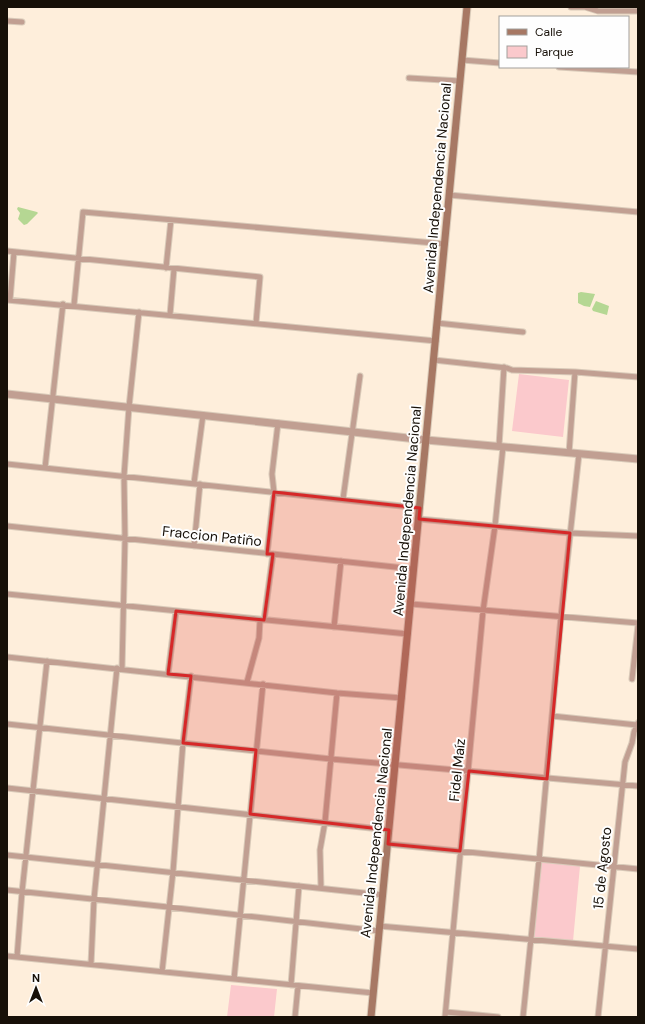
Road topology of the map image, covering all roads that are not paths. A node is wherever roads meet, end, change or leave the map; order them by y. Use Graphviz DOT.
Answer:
graph roads {
  1 [pos="467,7"];
  2 [pos="571,7"];
  3 [pos="638,11"];
  4 [pos="7,20"];
  5 [pos="22,22"];
  6 [pos="462,60"];
  7 [pos="499,63"];
  8 [pos="575,68"];
  9 [pos="638,72"];
  10 [pos="409,78"];
  11 [pos="460,81"];
  12 [pos="449,195"];
  13 [pos="638,212"];
  14 [pos="171,220"];
  15 [pos="445,244"];
  16 [pos="7,251"];
  17 [pos="14,252"];
  18 [pos="79,259"];
  19 [pos="166,268"];
  20 [pos="174,269"];
  21 [pos="9,300"];
  22 [pos="63,304"];
  23 [pos="74,305"];
  24 [pos="139,312"];
  25 [pos="170,315"];
  26 [pos="256,323"];
  27 [pos="437,323"];
  28 [pos="523,332"];
  29 [pos="436,341"];
  30 [pos="434,360"];
  31 [pos="504,367"];
  32 [pos="575,372"];
  33 [pos="360,376"];
  34 [pos="638,377"];
  35 [pos="7,394"];
  36 [pos="52,399"];
  37 [pos="128,407"];
  38 [pos="203,415"];
  39 [pos="278,423"];
  40 [pos="352,432"];
  41 [pos="426,440"];
  42 [pos="501,447"];
  43 [pos="569,453"];
  44 [pos="579,454"];
  45 [pos="638,459"];
  46 [pos="7,464"];
  47 [pos="45,468"];
  48 [pos="124,476"];
  49 [pos="194,483"];
  50 [pos="200,484"];
  51 [pos="274,492"];
  52 [pos="343,499"];
  53 [pos="420,508"];
  54 [pos="419,519"];
  55 [pos="7,526"];
  56 [pos="495,526"];
  57 [pos="570,533"];
  58 [pos="638,536"];
  59 [pos="125,539"];
  60 [pos="194,546"];
  61 [pos="270,554"];
  62 [pos="341,561"];
  63 [pos="414,569"];
  64 [pos="7,594"];
  65 [pos="411,604"];
  66 [pos="123,605"];
  67 [pos="176,611"];
  68 [pos="484,611"];
  69 [pos="561,617"];
  70 [pos="262,620"];
  71 [pos="638,623"];
  72 [pos="638,626"];
  73 [pos="334,627"];
  74 [pos="408,634"];
  75 [pos="7,657"];
  76 [pos="47,661"];
  77 [pos="120,669"];
  78 [pos="168,674"];
  79 [pos="191,676"];
  80 [pos="632,679"];
  81 [pos="247,682"];
  82 [pos="263,684"];
  83 [pos="337,693"];
  84 [pos="402,698"];
  85 [pos="552,716"];
  86 [pos="7,724"];
  87 [pos="637,724"];
  88 [pos="40,728"];
  89 [pos="110,735"];
  90 [pos="184,743"];
  91 [pos="256,750"];
  92 [pos="331,759"];
  93 [pos="395,764"];
  94 [pos="469,771"];
  95 [pos="547,779"];
  96 [pos="623,785"];
  97 [pos="638,786"];
  98 [pos="7,788"];
  99 [pos="33,791"];
  100 [pos="104,799"];
  101 [pos="178,807"];
  102 [pos="250,814"];
  103 [pos="325,822"];
  104 [pos="389,830"];
  105 [pos="388,844"];
  106 [pos="460,851"];
  107 [pos="7,855"];
  108 [pos="27,858"];
  109 [pos="540,860"];
  110 [pos="98,865"];
  111 [pos="614,866"];
  112 [pos="638,869"];
  113 [pos="173,872"];
  114 [pos="244,880"];
  115 [pos="299,886"];
  116 [pos="322,888"];
  117 [pos="7,890"];
  118 [pos="22,892"];
  119 [pos="383,895"];
  120 [pos="94,899"];
  121 [pos="168,907"];
  122 [pos="241,915"];
  123 [pos="297,921"];
  124 [pos="379,928"];
  125 [pos="453,932"];
  126 [pos="530,939"];
  127 [pos="606,946"];
  128 [pos="638,949"];
  129 [pos="7,956"];
  130 [pos="17,957"];
  131 [pos="91,964"];
  132 [pos="162,972"];
  133 [pos="234,979"];
  134 [pos="291,985"];
  135 [pos="298,986"];
  136 [pos="373,993"];
  137 [pos="445,1014"];
  138 [pos="295,1017"];
  139 [pos="371,1017"];
  140 [pos="498,1017"];
  141 [pos="523,1017"];
  142 [pos="598,1017"];
  1 -- 6 [label="main road, Avenida Independencia Nacional"];
  2 -- 3 [label="street"];
  4 -- 5 [label="street"];
  6 -- 7 [label="street"];
  6 -- 11 [label="main road, Avenida Independencia Nacional"];
  8 -- 9 [label="street"];
  10 -- 11 [label="street"];
  11 -- 12 [label="main road, Avenida Independencia Nacional"];
  12 -- 13 [label="street"];
  12 -- 15 [label="main road, Avenida Independencia Nacional"];
  14 -- 15 [label="street"];
  14 -- 18 [label="street"];
  14 -- 19 [label="street"];
  15 -- 27 [label="main road, Avenida Independencia Nacional"];
  16 -- 17 [label="street"];
  17 -- 18 [label="street"];
  17 -- 21 [label="street"];
  18 -- 19 [label="street"];
  18 -- 23 [label="street"];
  19 -- 20 [label="street"];
  20 -- 25 [label="street"];
  20 -- 26 [label="street"];
  21 -- 22 [label="street"];
  22 -- 23 [label="street"];
  22 -- 36 [label="street"];
  23 -- 24 [label="street"];
  24 -- 25 [label="street"];
  24 -- 37 [label="street"];
  25 -- 26 [label="street"];
  26 -- 29 [label="street"];
  27 -- 28 [label="street"];
  27 -- 29 [label="main road, Avenida Independencia Nacional"];
  29 -- 30 [label="main road, Avenida Independencia Nacional"];
  30 -- 31 [label="street"];
  30 -- 41 [label="main road, Avenida Independencia Nacional"];
  31 -- 32 [label="street"];
  31 -- 42 [label="street, Fidel Maíz"];
  32 -- 34 [label="street"];
  32 -- 43 [label="street"];
  33 -- 40 [label="street"];
  35 -- 36 [label="street"];
  36 -- 37 [label="street"];
  36 -- 47 [label="street"];
  37 -- 38 [label="street"];
  37 -- 48 [label="street"];
  38 -- 39 [label="street"];
  38 -- 49 [label="street"];
  39 -- 40 [label="street"];
  39 -- 51 [label="street"];
  40 -- 41 [label="street"];
  40 -- 52 [label="street"];
  41 -- 42 [label="street"];
  41 -- 53 [label="main road, Avenida Independencia Nacional"];
  42 -- 43 [label="street"];
  42 -- 56 [label="street, Fidel Maíz"];
  43 -- 44 [label="street"];
  44 -- 45 [label="street"];
  44 -- 57 [label="street"];
  46 -- 47 [label="street"];
  47 -- 48 [label="street"];
  48 -- 49 [label="street"];
  48 -- 59 [label="street"];
  49 -- 50 [label="street"];
  50 -- 51 [label="street"];
  50 -- 60 [label="street"];
  51 -- 52 [label="street"];
  51 -- 61 [label="street"];
  52 -- 53 [label="street"];
  53 -- 54 [label="main road, Avenida Independencia Nacional"];
  54 -- 56 [label="street"];
  54 -- 63 [label="main road, Avenida Independencia Nacional"];
  55 -- 59 [label="street, Fraccion Patiño"];
  56 -- 57 [label="street"];
  56 -- 68 [label="street, Fidel Maíz"];
  57 -- 58 [label="street"];
  57 -- 69 [label="street"];
  59 -- 60 [label="street, Fraccion Patiño"];
  59 -- 66 [label="street"];
  60 -- 61 [label="street, Fraccion Patiño"];
  61 -- 62 [label="street, Fraccion Patiño"];
  61 -- 70 [label="street"];
  62 -- 63 [label="street, Fraccion Patiño"];
  62 -- 73 [label="street"];
  63 -- 65 [label="main road, Avenida Independencia Nacional"];
  64 -- 66 [label="street"];
  65 -- 68 [label="street"];
  65 -- 74 [label="main road, Avenida Independencia Nacional"];
  66 -- 67 [label="street"];
  66 -- 77 [label="street"];
  67 -- 70 [label="street"];
  67 -- 78 [label="street"];
  68 -- 69 [label="street"];
  68 -- 94 [label="street, Fidel Maíz"];
  69 -- 71 [label="street"];
  69 -- 85 [label="street"];
  70 -- 73 [label="street"];
  70 -- 81 [label="street"];
  72 -- 80 [label="street"];
  73 -- 74 [label="street"];
  74 -- 84 [label="main road, Avenida Independencia Nacional"];
  75 -- 76 [label="street"];
  76 -- 77 [label="street"];
  76 -- 88 [label="street"];
  77 -- 78 [label="street"];
  77 -- 89 [label="street"];
  78 -- 79 [label="street"];
  79 -- 81 [label="street"];
  79 -- 90 [label="street"];
  81 -- 82 [label="street"];
  82 -- 83 [label="street"];
  82 -- 91 [label="street"];
  83 -- 84 [label="street"];
  83 -- 92 [label="street"];
  84 -- 93 [label="main road, Avenida Independencia Nacional"];
  85 -- 87 [label="street"];
  85 -- 95 [label="street"];
  86 -- 88 [label="street"];
  87 -- 96 [label="street, 15 de Agosto"];
  88 -- 89 [label="street"];
  88 -- 99 [label="street"];
  89 -- 90 [label="street"];
  89 -- 100 [label="street"];
  90 -- 91 [label="street"];
  90 -- 101 [label="street"];
  91 -- 92 [label="street"];
  91 -- 102 [label="street"];
  92 -- 93 [label="street"];
  92 -- 103 [label="street"];
  93 -- 94 [label="street"];
  93 -- 104 [label="main road, Avenida Independencia Nacional"];
  94 -- 95 [label="street"];
  94 -- 106 [label="street, Fidel Maíz"];
  95 -- 96 [label="street"];
  95 -- 109 [label="street"];
  96 -- 97 [label="street"];
  96 -- 111 [label="street, 15 de Agosto"];
  98 -- 99 [label="street"];
  99 -- 100 [label="street"];
  99 -- 108 [label="street"];
  100 -- 101 [label="street"];
  100 -- 110 [label="street"];
  101 -- 102 [label="street"];
  101 -- 113 [label="street"];
  102 -- 103 [label="street"];
  102 -- 114 [label="street"];
  103 -- 104 [label="street"];
  103 -- 116 [label="street"];
  104 -- 105 [label="main road, Avenida Independencia Nacional"];
  105 -- 106 [label="street"];
  105 -- 119 [label="main road, Avenida Independencia Nacional"];
  106 -- 109 [label="street"];
  106 -- 125 [label="street, Fidel Maíz"];
  107 -- 108 [label="street"];
  108 -- 110 [label="street"];
  108 -- 118 [label="street"];
  109 -- 111 [label="street"];
  109 -- 126 [label="street"];
  110 -- 113 [label="street"];
  110 -- 120 [label="street"];
  111 -- 112 [label="street"];
  111 -- 127 [label="street, 15 de Agosto"];
  113 -- 114 [label="street"];
  113 -- 121 [label="street"];
  114 -- 115 [label="street"];
  114 -- 122 [label="street"];
  115 -- 116 [label="street"];
  115 -- 123 [label="street"];
  116 -- 119 [label="street"];
  117 -- 118 [label="street"];
  118 -- 120 [label="street"];
  118 -- 130 [label="street"];
  119 -- 124 [label="main road, Avenida Independencia Nacional"];
  120 -- 121 [label="street"];
  120 -- 131 [label="street"];
  121 -- 122 [label="street"];
  121 -- 132 [label="street"];
  122 -- 123 [label="street"];
  122 -- 133 [label="street"];
  123 -- 124 [label="street"];
  123 -- 134 [label="street"];
  124 -- 125 [label="street"];
  124 -- 136 [label="main road, Avenida Independencia Nacional"];
  125 -- 126 [label="street"];
  125 -- 137 [label="street, Fidel Maíz"];
  126 -- 127 [label="street"];
  126 -- 141 [label="street"];
  127 -- 128 [label="street"];
  127 -- 142 [label="street, 15 de Agosto"];
  129 -- 130 [label="street"];
  130 -- 131 [label="street"];
  131 -- 132 [label="street"];
  132 -- 133 [label="street"];
  133 -- 134 [label="street"];
  134 -- 135 [label="street"];
  135 -- 136 [label="street"];
  135 -- 138 [label="street"];
  136 -- 139 [label="main road, Avenida Independencia Nacional"];
  137 -- 140 [label="street"];
}
